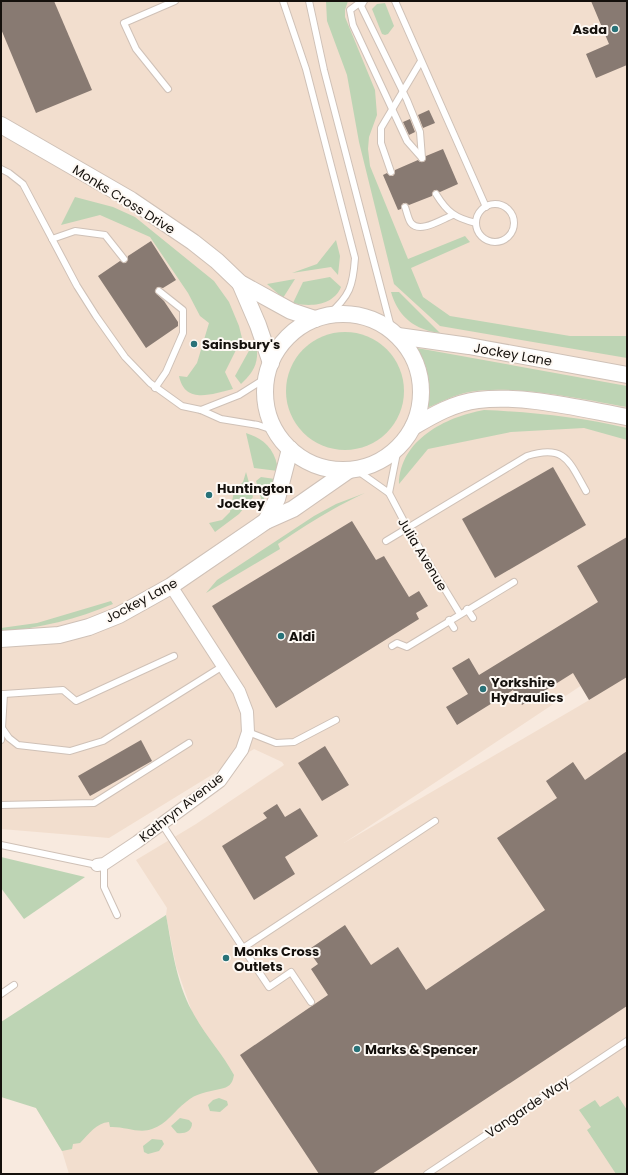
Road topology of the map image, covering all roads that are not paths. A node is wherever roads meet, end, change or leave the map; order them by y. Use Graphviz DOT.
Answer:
graph roads {
  1 [pos="175,1"];
  2 [pos="282,1"];
  3 [pos="310,1"];
  4 [pos="363,1"];
  5 [pos="395,1"];
  6 [pos="421,61"];
  7 [pos="168,90"];
  8 [pos="403,91"];
  9 [pos="392,110"];
  10 [pos="1,125"];
  11 [pos="1,169"];
  12 [pos="391,172"];
  13 [pos="436,194"];
  14 [pos="486,207"];
  15 [pos="405,208"];
  16 [pos="453,215"];
  17 [pos="476,223"];
  18 [pos="52,239"];
  19 [pos="124,259"];
  20 [pos="240,283"];
  21 [pos="158,291"];
  22 [pos="322,317"];
  23 [pos="395,333"];
  24 [pos="271,363"];
  25 [pos="627,374"];
  26 [pos="266,378"];
  27 [pos="156,388"];
  28 [pos="201,410"];
  29 [pos="627,417"];
  30 [pos="413,427"];
  31 [pos="276,432"];
  32 [pos="398,448"];
  33 [pos="290,449"];
  34 [pos="352,470"];
  35 [pos="586,491"];
  36 [pos="389,493"];
  37 [pos="266,521"];
  38 [pos="408,529"];
  39 [pos="386,541"];
  40 [pos="514,582"];
  41 [pos="171,586"];
  42 [pos="467,609"];
  43 [pos="460,614"];
  44 [pos="473,618"];
  45 [pos="449,620"];
  46 [pos="454,628"];
  47 [pos="1,639"];
  48 [pos="392,646"];
  49 [pos="174,656"];
  50 [pos="223,666"];
  51 [pos="3,694"];
  52 [pos="336,720"];
  53 [pos="2,728"];
  54 [pos="248,732"];
  55 [pos="1,740"];
  56 [pos="189,743"];
  57 [pos="1,805"];
  58 [pos="435,821"];
  59 [pos="162,824"];
  60 [pos="1,845"];
  61 [pos="101,865"];
  62 [pos="117,915"];
  63 [pos="242,948"];
  64 [pos="14,985"];
  65 [pos="1,994"];
  66 [pos="311,1002"];
  67 [pos="627,1041"];
  68 [pos="427,1174"];
  1 -- 7 [label="lane"];
  2 -- 22 [label="lane"];
  3 -- 23 [label="lane"];
  4 -- 8 [label="lane"];
  4 -- 9 [label="lane"];
  5 -- 6 [label="lane"];
  6 -- 8 [label="lane"];
  6 -- 14 [label="lane"];
  8 -- 9 [label="lane"];
  8 -- 9 [label="lane"];
  9 -- 12 [label="lane"];
  10 -- 20 [label="street, Monks Cross Drive"];
  11 -- 18 [label="lane"];
  13 -- 16 [label="lane"];
  14 -- 17 [label="lane"];
  14 -- 17 [label="lane"];
  15 -- 16 [label="lane"];
  16 -- 17 [label="lane"];
  18 -- 19 [label="lane"];
  18 -- 27 [label="lane"];
  20 -- 22 [label="street, Monks Cross Drive"];
  20 -- 24 [label="street, Monks Cross Drive"];
  21 -- 27 [label="lane"];
  22 -- 23 [label="street"];
  22 -- 24 [label="street"];
  23 -- 25 [label="street, Jockey Lane"];
  23 -- 30 [label="street"];
  24 -- 26 [label="street"];
  26 -- 28 [label="lane"];
  26 -- 31 [label="street"];
  27 -- 28 [label="lane"];
  28 -- 31 [label="lane"];
  29 -- 30 [label="street"];
  30 -- 32 [label="street"];
  31 -- 33 [label="street"];
  32 -- 34 [label="street"];
  32 -- 36 [label="lane"];
  33 -- 34 [label="street"];
  33 -- 37 [label="street, Jockey Lane"];
  34 -- 36 [label="lane, Julia Avenue"];
  34 -- 37 [label="street, Jockey Lane"];
  35 -- 38 [label="lane"];
  36 -- 38 [label="lane, Julia Avenue"];
  37 -- 41 [label="street, Jockey Lane"];
  38 -- 39 [label="lane"];
  38 -- 43 [label="lane, Julia Avenue"];
  40 -- 42 [label="lane"];
  41 -- 47 [label="street, Jockey Lane"];
  41 -- 50 [label="street, Kathryn Avenue"];
  42 -- 43 [label="lane"];
  42 -- 44 [label="lane"];
  43 -- 45 [label="lane"];
  45 -- 46 [label="lane"];
  45 -- 48 [label="lane"];
  49 -- 51 [label="lane"];
  50 -- 53 [label="lane"];
  50 -- 54 [label="street, Kathryn Avenue"];
  51 -- 53 [label="lane"];
  52 -- 54 [label="lane"];
  53 -- 55 [label="lane"];
  54 -- 59 [label="street, Kathryn Avenue"];
  56 -- 57 [label="lane"];
  58 -- 63 [label="lane"];
  59 -- 61 [label="street, Kathryn Avenue"];
  59 -- 63 [label="lane"];
  60 -- 61 [label="lane"];
  61 -- 62 [label="lane"];
  63 -- 66 [label="lane"];
  64 -- 65 [label="lane"];
  67 -- 68 [label="lane, Vangarde Way"];
}
